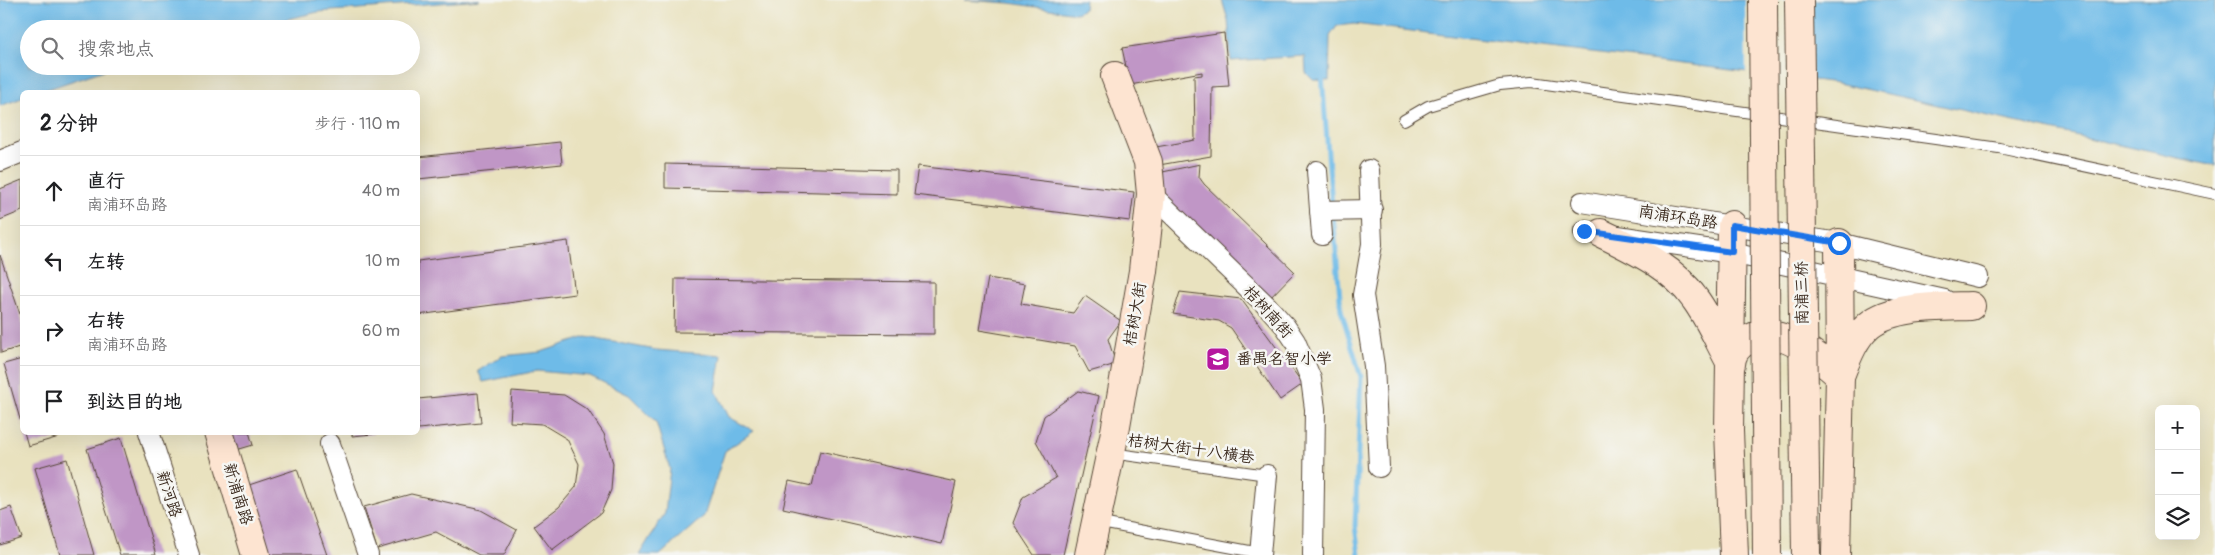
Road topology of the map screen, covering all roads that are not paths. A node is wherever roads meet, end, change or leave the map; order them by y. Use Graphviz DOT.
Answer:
graph roads {
  1 [pos="1763,0"];
  2 [pos="1799,0"];
  3 [pos="1115,76"];
  4 [pos="1404,120"];
  5 [pos="20,153"];
  6 [pos="0,161"];
  7 [pos="1369,170"];
  8 [pos="1317,171"];
  9 [pos="1150,194"];
  10 [pos="2215,194"];
  11 [pos="1582,202"];
  12 [pos="1372,210"];
  13 [pos="1320,211"];
  14 [pos="1732,225"];
  15 [pos="1593,232"];
  16 [pos="1322,235"];
  17 [pos="1839,243"];
  18 [pos="1732,252"];
  19 [pos="1838,275"];
  20 [pos="1978,276"];
  21 [pos="1971,306"];
  22 [pos="1731,364"];
  23 [pos="1840,376"];
  24 [pos="150,435"];
  25 [pos="221,435"];
  26 [pos="330,444"];
  27 [pos="1110,453"];
  28 [pos="1379,468"];
  29 [pos="1267,474"];
  30 [pos="1094,521"];
  31 [pos="1260,554"];
  32 [pos="189,555"];
  33 [pos="256,555"];
  34 [pos="368,555"];
  35 [pos="1088,555"];
  36 [pos="1313,555"];
  37 [pos="1734,555"];
  38 [pos="1767,555"];
  39 [pos="1806,555"];
  40 [pos="1836,555"];
  1 -- 38 [label="main road, bridge"];
  2 -- 39 [label="main road, 南浦三桥, bridge"];
  3 -- 9 [label="main road, 桔树大街"];
  4 -- 10 [label="lane"];
  5 -- 6 [label="street"];
  7 -- 12 [label="street"];
  8 -- 13 [label="street"];
  9 -- 27 [label="main road, 桔树大街"];
  9 -- 36 [label="street, 桔树南街"];
  11 -- 14 [label="street, 南浦环岛路"];
  12 -- 13 [label="street"];
  12 -- 28 [label="street"];
  13 -- 16 [label="street"];
  14 -- 17 [label="street, 南浦环岛路"];
  14 -- 18 [label="main road"];
  15 -- 18 [label="street, 南浦环岛路"];
  15 -- 22 [label="main road"];
  17 -- 19 [label="main road"];
  17 -- 20 [label="street, 南浦环岛路"];
  18 -- 19 [label="street, 南浦环岛路"];
  18 -- 22 [label="main road"];
  19 -- 21 [label="street, 南浦环岛路"];
  19 -- 23 [label="main road"];
  21 -- 23 [label="main road"];
  22 -- 23 [label="main road"];
  22 -- 37 [label="main road"];
  23 -- 40 [label="main road"];
  24 -- 32 [label="street, 新河路"];
  25 -- 33 [label="main road, 新浦南路"];
  26 -- 34 [label="street"];
  27 -- 29 [label="lane, 桔树大街十八横巷"];
  27 -- 30 [label="main road, 桔树大街"];
  29 -- 31 [label="street"];
  30 -- 31 [label="lane"];
  30 -- 35 [label="main road, 桔树大街"];
}
